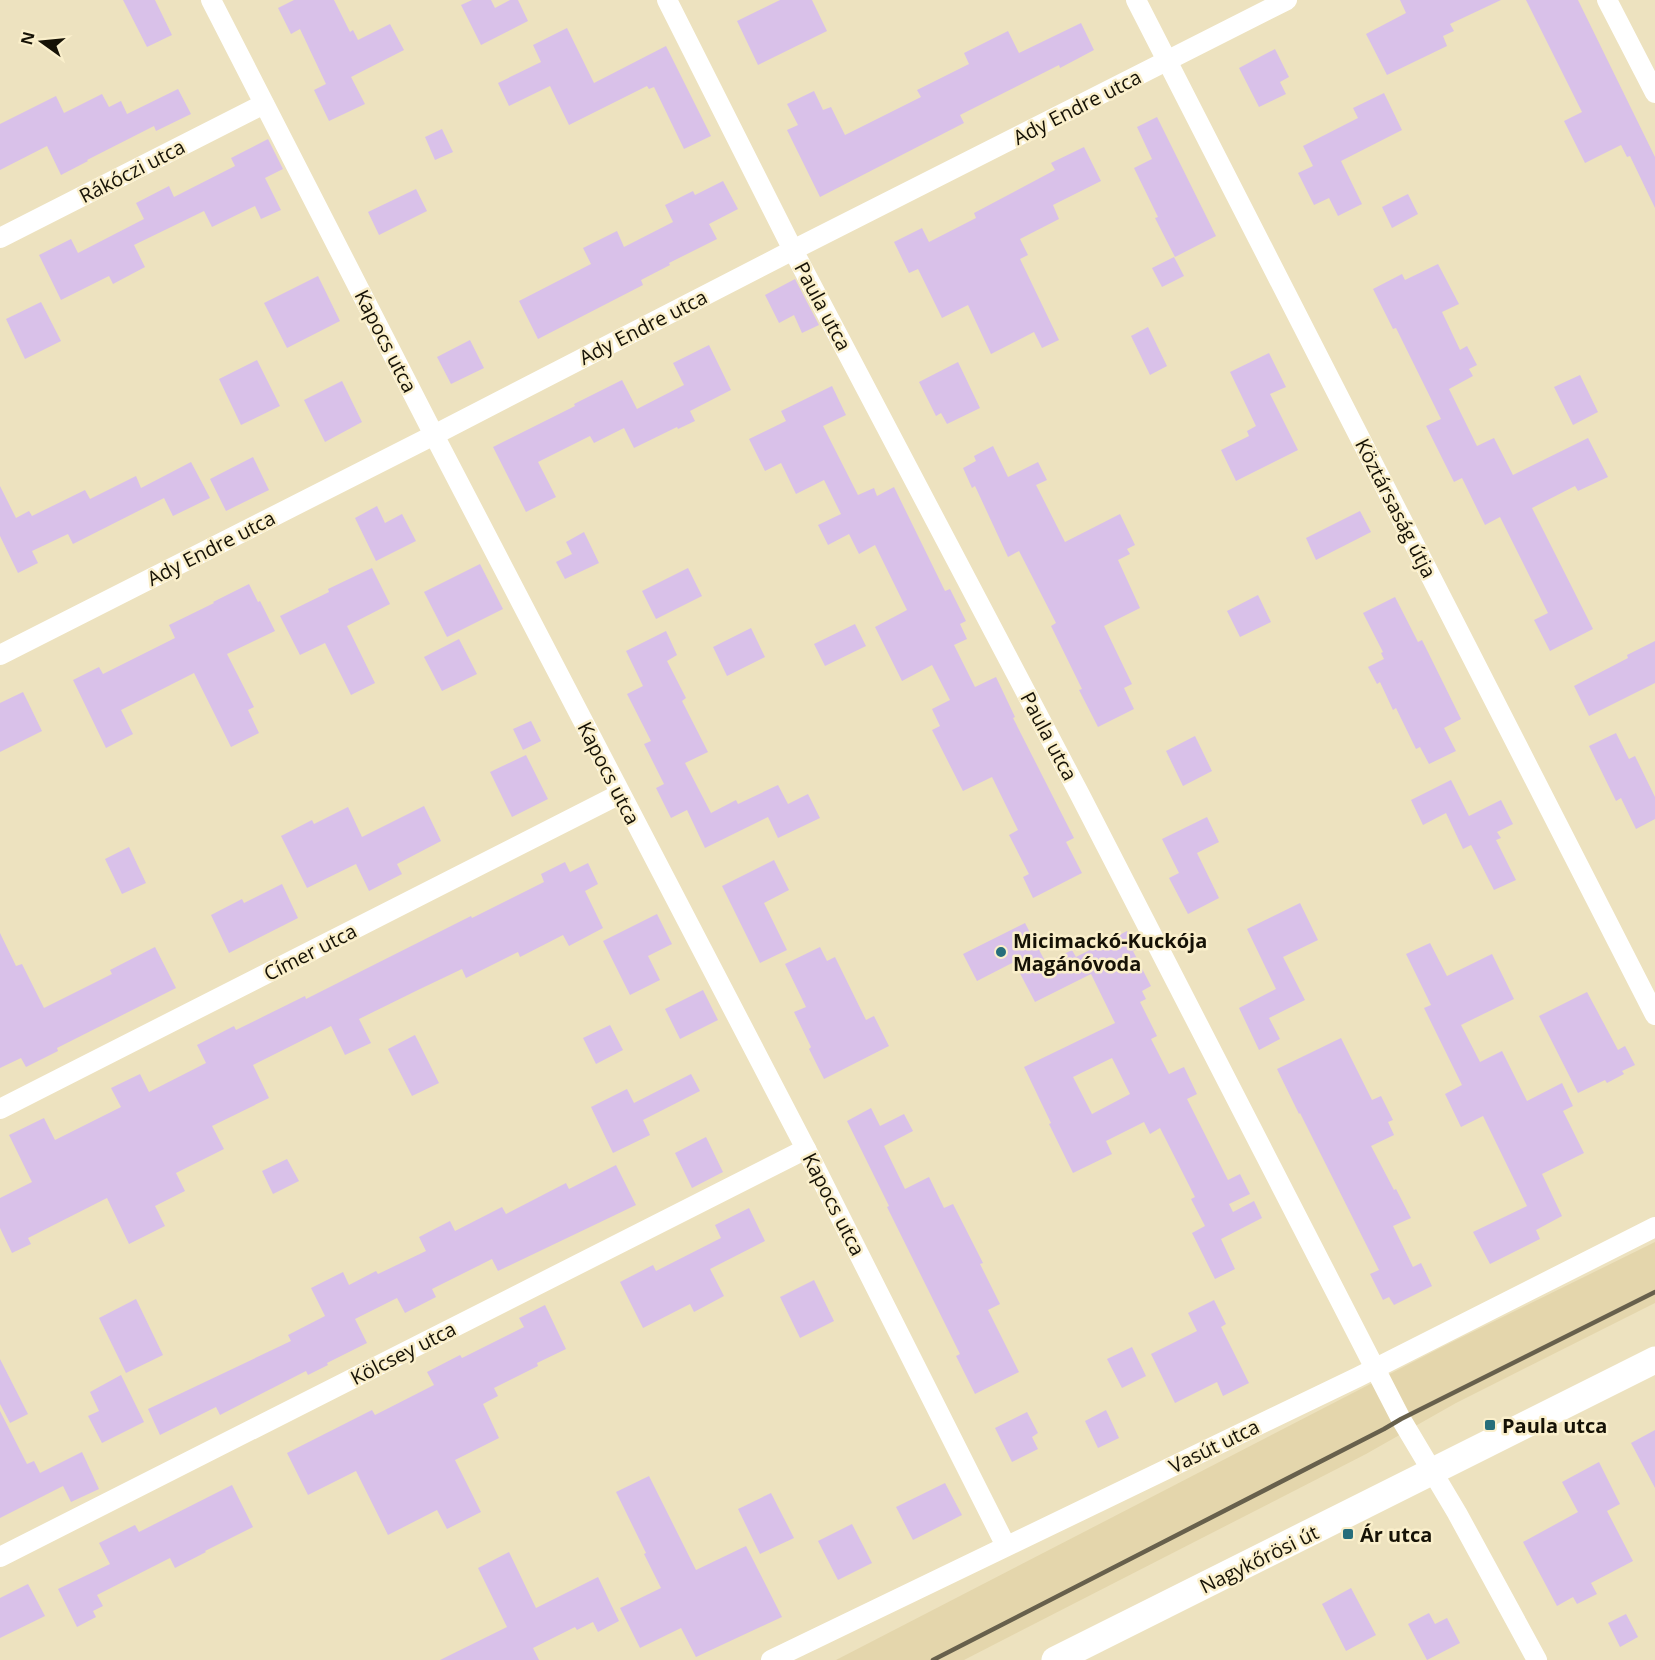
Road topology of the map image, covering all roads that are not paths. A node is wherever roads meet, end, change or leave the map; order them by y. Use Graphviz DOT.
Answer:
graph roads {
  1 [pos="211,0"];
  2 [pos="667,0"];
  3 [pos="1136,0"];
  4 [pos="1287,0"];
  5 [pos="1607,0"];
  6 [pos="1168,62"];
  7 [pos="1655,93"];
  8 [pos="264,104"];
  9 [pos="0,238"];
  10 [pos="793,250"];
  11 [pos="434,435"];
  12 [pos="0,655"];
  13 [pos="620,794"];
  14 [pos="1655,1015"];
  15 [pos="0,1109"];
  16 [pos="806,1149"];
  17 [pos="1655,1227"];
  18 [pos="1655,1360"];
  19 [pos="1374,1368"];
  20 [pos="1433,1472"];
  21 [pos="1006,1546"];
  22 [pos="0,1557"];
  23 [pos="771,1660"];
  24 [pos="1055,1660"];
  25 [pos="1537,1660"];
  1 -- 8 [label="street, Kapocs utca"];
  2 -- 10 [label="street, Paula utca"];
  3 -- 6 [label="street, Köztársaság útja"];
  4 -- 6 [label="street, Ady Endre utca"];
  5 -- 7 [label="street"];
  6 -- 10 [label="street, Ady Endre utca"];
  6 -- 14 [label="street, Köztársaság útja"];
  8 -- 9 [label="street, Rákóczi utca"];
  8 -- 11 [label="street, Kapocs utca"];
  10 -- 11 [label="street, Ady Endre utca"];
  10 -- 19 [label="street, Paula utca"];
  11 -- 12 [label="street, Ady Endre utca"];
  11 -- 13 [label="street, Kapocs utca"];
  13 -- 15 [label="street, Címer utca"];
  13 -- 16 [label="street, Kapocs utca"];
  16 -- 21 [label="street, Kapocs utca"];
  16 -- 22 [label="street, Kölcsey utca"];
  17 -- 19 [label="street, Vasút utca"];
  18 -- 20 [label="main road, Nagykőrösi út"];
  19 -- 20 [label="street, Paula utca"];
  19 -- 21 [label="street, Vasút utca"];
  20 -- 24 [label="main road, Nagykőrösi út"];
  20 -- 25 [label="street"];
  21 -- 23 [label="street, Vasút utca"];
}
